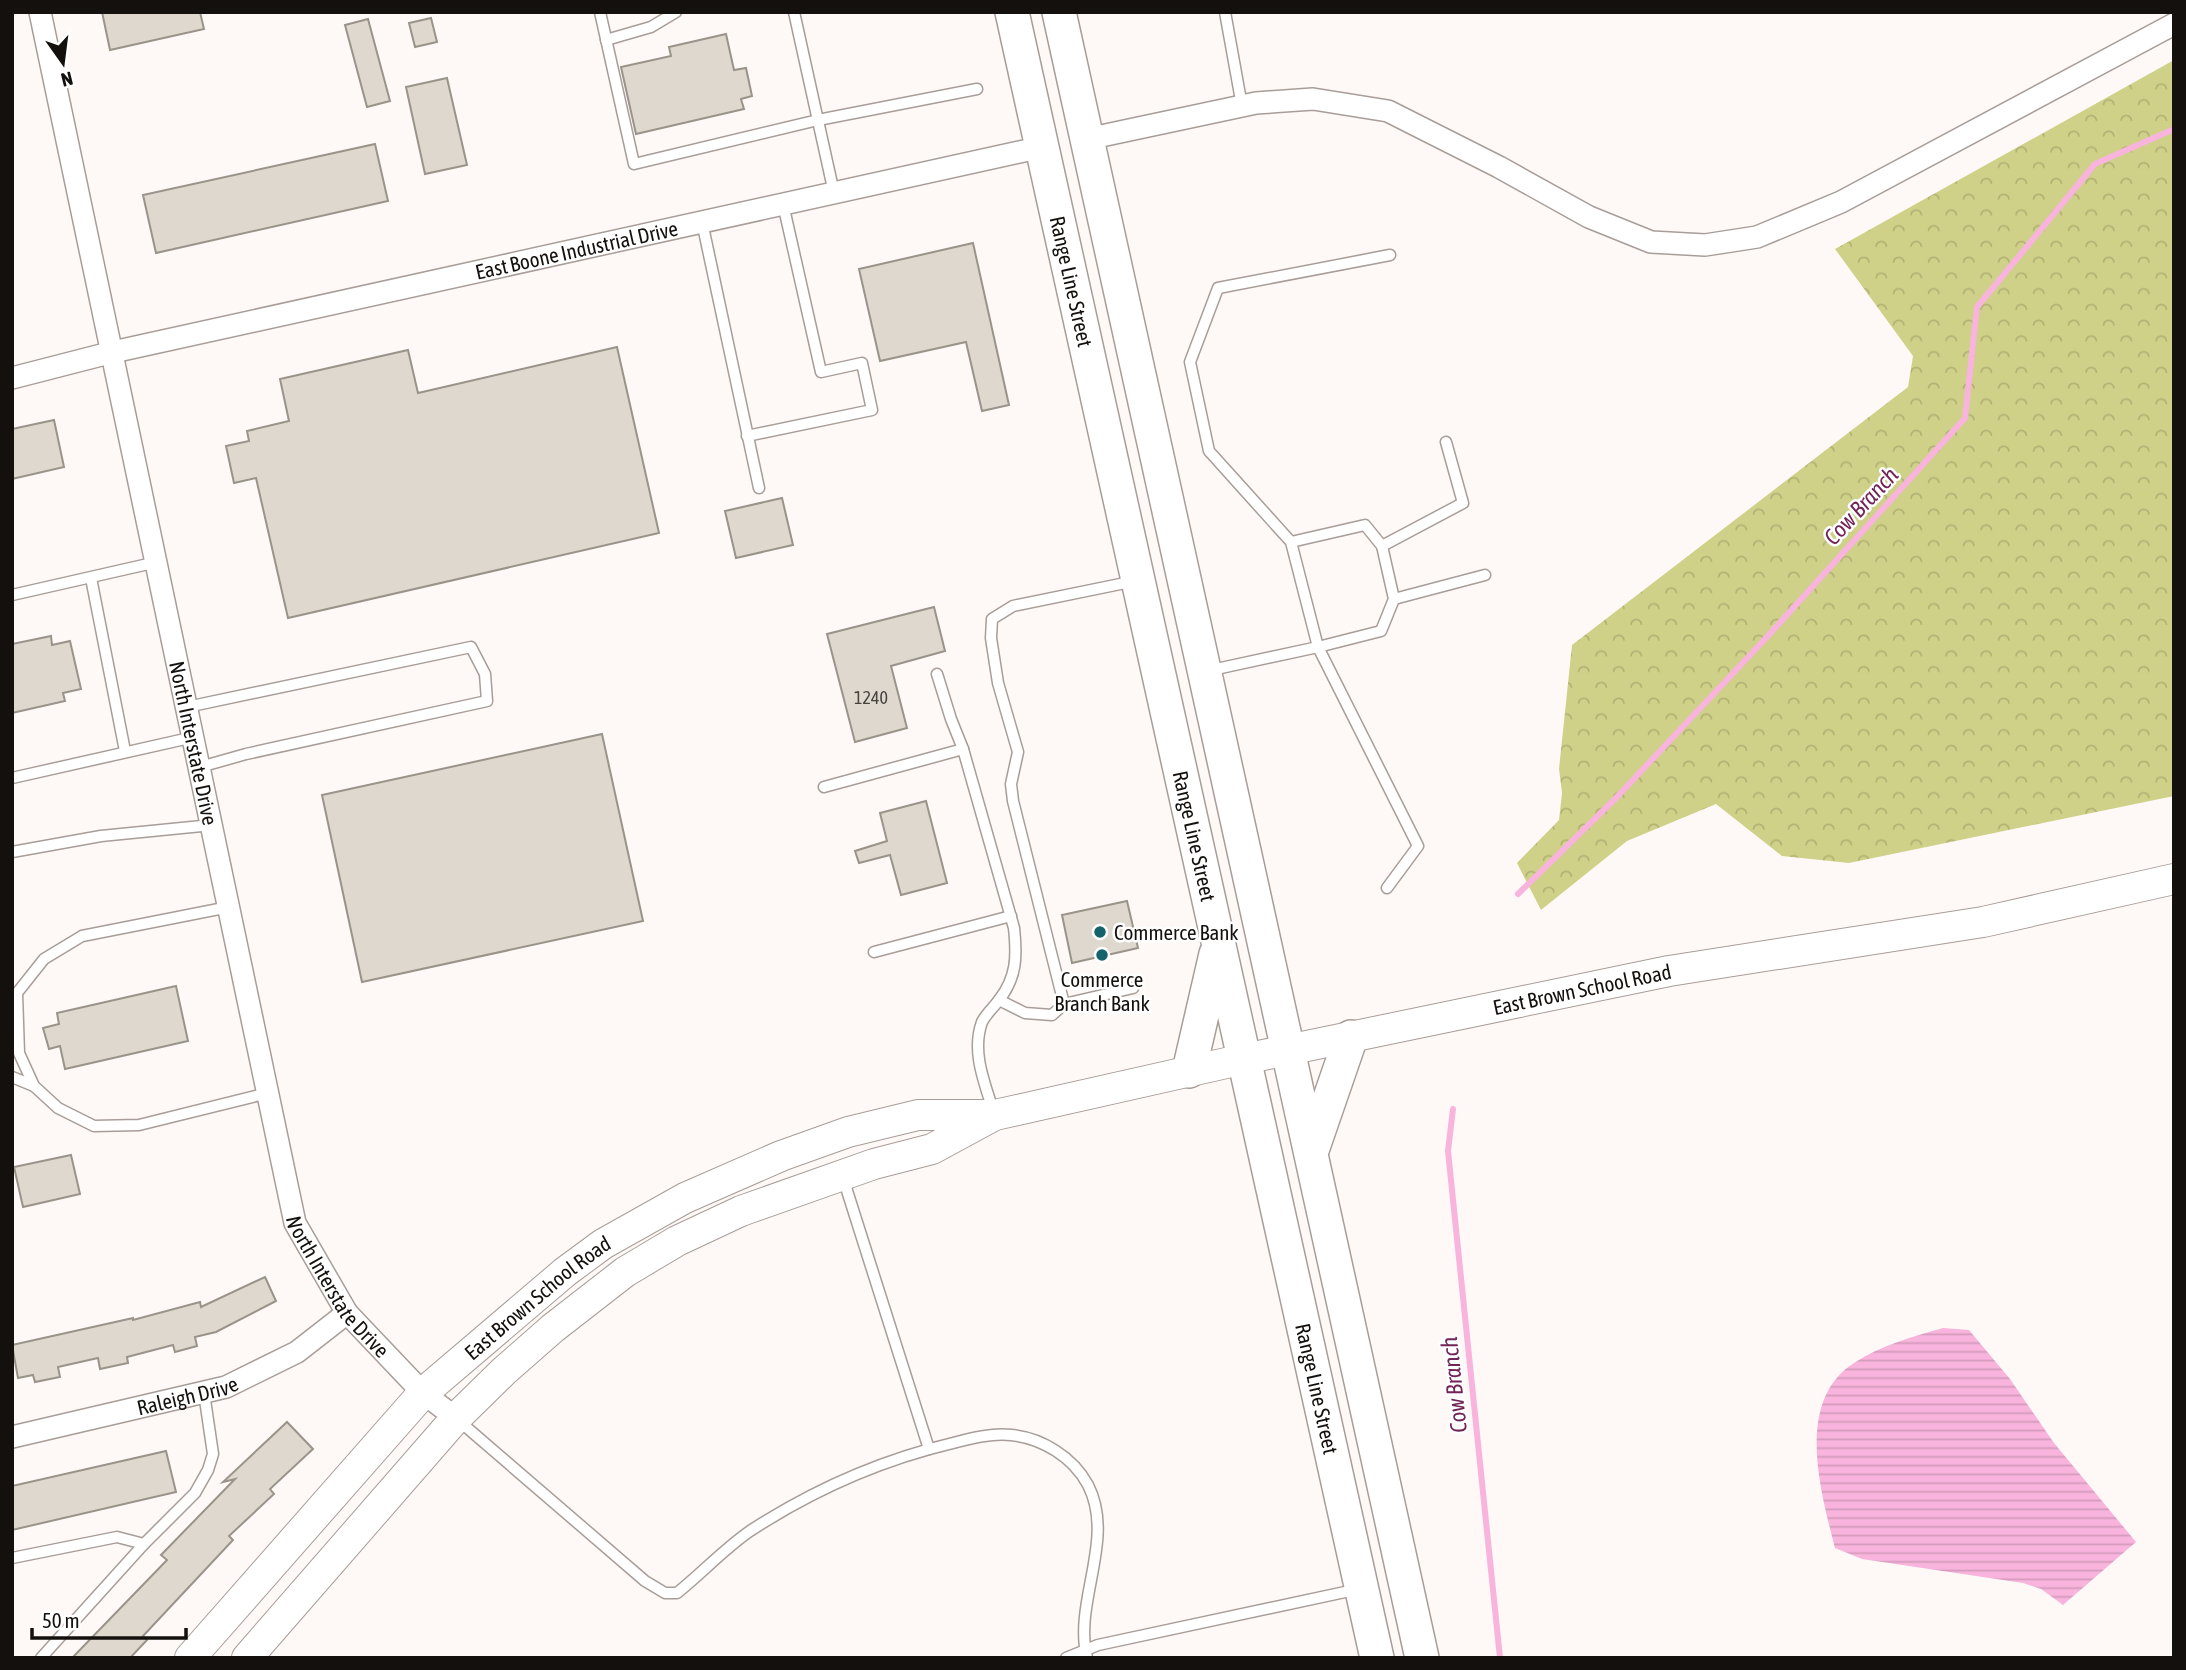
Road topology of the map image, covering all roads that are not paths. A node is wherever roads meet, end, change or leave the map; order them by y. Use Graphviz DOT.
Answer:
graph roads {
  1 [pos="40,12"];
  2 [pos="600,12"];
  3 [pos="676,12"];
  4 [pos="794,12"];
  5 [pos="1012,12"];
  6 [pos="1059,12"];
  7 [pos="1226,12"];
  8 [pos="2174,24"];
  9 [pos="606,40"];
  10 [pos="977,89"];
  11 [pos="1242,106"];
  12 [pos="818,120"];
  13 [pos="1087,139"];
  14 [pos="1042,147"];
  15 [pos="834,193"];
  16 [pos="783,204"];
  17 [pos="702,222"];
  18 [pos="1390,254"];
  19 [pos="1130,333"];
  20 [pos="113,352"];
  21 [pos="12,378"];
  22 [pos="747,436"];
  23 [pos="1446,442"];
  24 [pos="759,488"];
  25 [pos="1291,542"];
  26 [pos="1382,545"];
  27 [pos="157,562"];
  28 [pos="1485,575"];
  29 [pos="91,578"];
  30 [pos="1138,581"];
  31 [pos="12,595"];
  32 [pos="1394,599"];
  33 [pos="1318,647"];
  34 [pos="1204,672"];
  35 [pos="937,674"];
  36 [pos="187,707"];
  37 [pos="194,737"];
  38 [pos="963,749"];
  39 [pos="125,751"];
  40 [pos="200,767"];
  41 [pos="12,778"];
  42 [pos="824,788"];
  43 [pos="212,825"];
  44 [pos="12,852"];
  45 [pos="2174,880"];
  46 [pos="1387,888"];
  47 [pos="229,907"];
  48 [pos="1011,916"];
  49 [pos="1218,945"];
  50 [pos="874,952"];
  51 [pos="1133,988"];
  52 [pos="999,1000"];
  53 [pos="1064,1004"];
  54 [pos="1351,1037"];
  55 [pos="1288,1050"];
  56 [pos="1244,1059"];
  57 [pos="1189,1071"];
  58 [pos="12,1077"];
  59 [pos="34,1086"];
  60 [pos="268,1093"];
  61 [pos="995,1115"];
  62 [pos="1311,1153"];
  63 [pos="842,1175"];
  64 [pos="346,1313"];
  65 [pos="204,1393"];
  66 [pos="423,1393"];
  67 [pos="456,1418"];
  68 [pos="12,1437"];
  69 [pos="929,1449"];
  70 [pos="145,1544"];
  71 [pos="12,1558"];
  72 [pos="1362,1589"];
  73 [pos="1086,1654"];
  74 [pos="41,1658"];
  75 [pos="190,1658"];
  76 [pos="247,1658"];
  77 [pos="1066,1658"];
  78 [pos="1377,1658"];
  79 [pos="1410,1658"];
  80 [pos="1422,1658"];
  1 -- 20 [label="street, North Interstate Drive"];
  2 -- 9 [label="lane"];
  3 -- 9 [label="lane"];
  4 -- 12 [label="lane"];
  5 -- 13 [label="main road"];
  5 -- 14 [label="main road, Range Line Street"];
  6 -- 13 [label="main road, Range Line Street"];
  7 -- 11 [label="lane"];
  8 -- 11 [label="street"];
  9 -- 12 [label="lane"];
  10 -- 12 [label="lane"];
  11 -- 13 [label="street"];
  12 -- 15 [label="lane"];
  13 -- 19 [label="main road, Range Line Street"];
  14 -- 15 [label="street, East Boone Industrial Drive"];
  14 -- 19 [label="main road"];
  14 -- 30 [label="main road, Range Line Street"];
  15 -- 16 [label="street, East Boone Industrial Drive"];
  16 -- 17 [label="street, East Boone Industrial Drive"];
  16 -- 22 [label="lane"];
  17 -- 20 [label="street, East Boone Industrial Drive"];
  17 -- 22 [label="lane"];
  18 -- 25 [label="lane"];
  19 -- 34 [label="main road, Range Line Street"];
  20 -- 21 [label="street, East Boone Industrial Drive"];
  20 -- 27 [label="street, North Interstate Drive"];
  22 -- 24 [label="lane"];
  23 -- 26 [label="lane"];
  25 -- 26 [label="lane"];
  25 -- 33 [label="lane"];
  26 -- 32 [label="lane"];
  27 -- 29 [label="lane"];
  27 -- 36 [label="street, North Interstate Drive"];
  28 -- 32 [label="lane"];
  29 -- 31 [label="lane"];
  29 -- 39 [label="lane"];
  30 -- 49 [label="main road, Range Line Street"];
  30 -- 53 [label="lane"];
  32 -- 33 [label="lane"];
  33 -- 34 [label="lane"];
  33 -- 46 [label="lane"];
  34 -- 55 [label="main road, Range Line Street"];
  35 -- 38 [label="lane"];
  36 -- 37 [label="street, North Interstate Drive"];
  36 -- 40 [label="lane"];
  37 -- 39 [label="lane"];
  37 -- 40 [label="street, North Interstate Drive"];
  38 -- 42 [label="lane"];
  38 -- 48 [label="lane"];
  39 -- 41 [label="lane"];
  40 -- 43 [label="street, North Interstate Drive"];
  43 -- 44 [label="lane"];
  43 -- 47 [label="street, North Interstate Drive"];
  45 -- 54 [label="main road, East Brown School Road"];
  47 -- 59 [label="lane"];
  47 -- 60 [label="street, North Interstate Drive"];
  48 -- 50 [label="lane"];
  48 -- 52 [label="lane"];
  49 -- 56 [label="main road, Range Line Street"];
  49 -- 57 [label="main road"];
  51 -- 53 [label="lane"];
  52 -- 53 [label="lane"];
  52 -- 61 [label="lane"];
  54 -- 55 [label="main road, East Brown School Road"];
  54 -- 62 [label="main road"];
  55 -- 56 [label="main road, East Brown School Road"];
  55 -- 62 [label="main road, Range Line Street"];
  56 -- 57 [label="main road, East Brown School Road"];
  56 -- 72 [label="main road, Range Line Street"];
  57 -- 61 [label="main road, East Brown School Road"];
  58 -- 59 [label="lane"];
  59 -- 60 [label="lane"];
  60 -- 64 [label="street, North Interstate Drive"];
  61 -- 63 [label="main road, East Brown School Road"];
  61 -- 66 [label="main road, East Brown School Road"];
  62 -- 80 [label="main road, Range Line Street"];
  63 -- 67 [label="main road, East Brown School Road"];
  63 -- 69 [label="lane"];
  64 -- 65 [label="street, Raleigh Drive"];
  64 -- 66 [label="street, North Interstate Drive"];
  65 -- 68 [label="street, Raleigh Drive"];
  65 -- 70 [label="lane"];
  66 -- 67 [label="street, North Interstate Drive"];
  66 -- 75 [label="main road, East Brown School Road"];
  67 -- 69 [label="lane"];
  67 -- 76 [label="main road, East Brown School Road"];
  69 -- 73 [label="lane"];
  70 -- 71 [label="lane"];
  70 -- 74 [label="lane"];
  72 -- 73 [label="lane"];
  72 -- 78 [label="main road, Range Line Street"];
  72 -- 79 [label="main road"];
  73 -- 77 [label="lane"];
}
